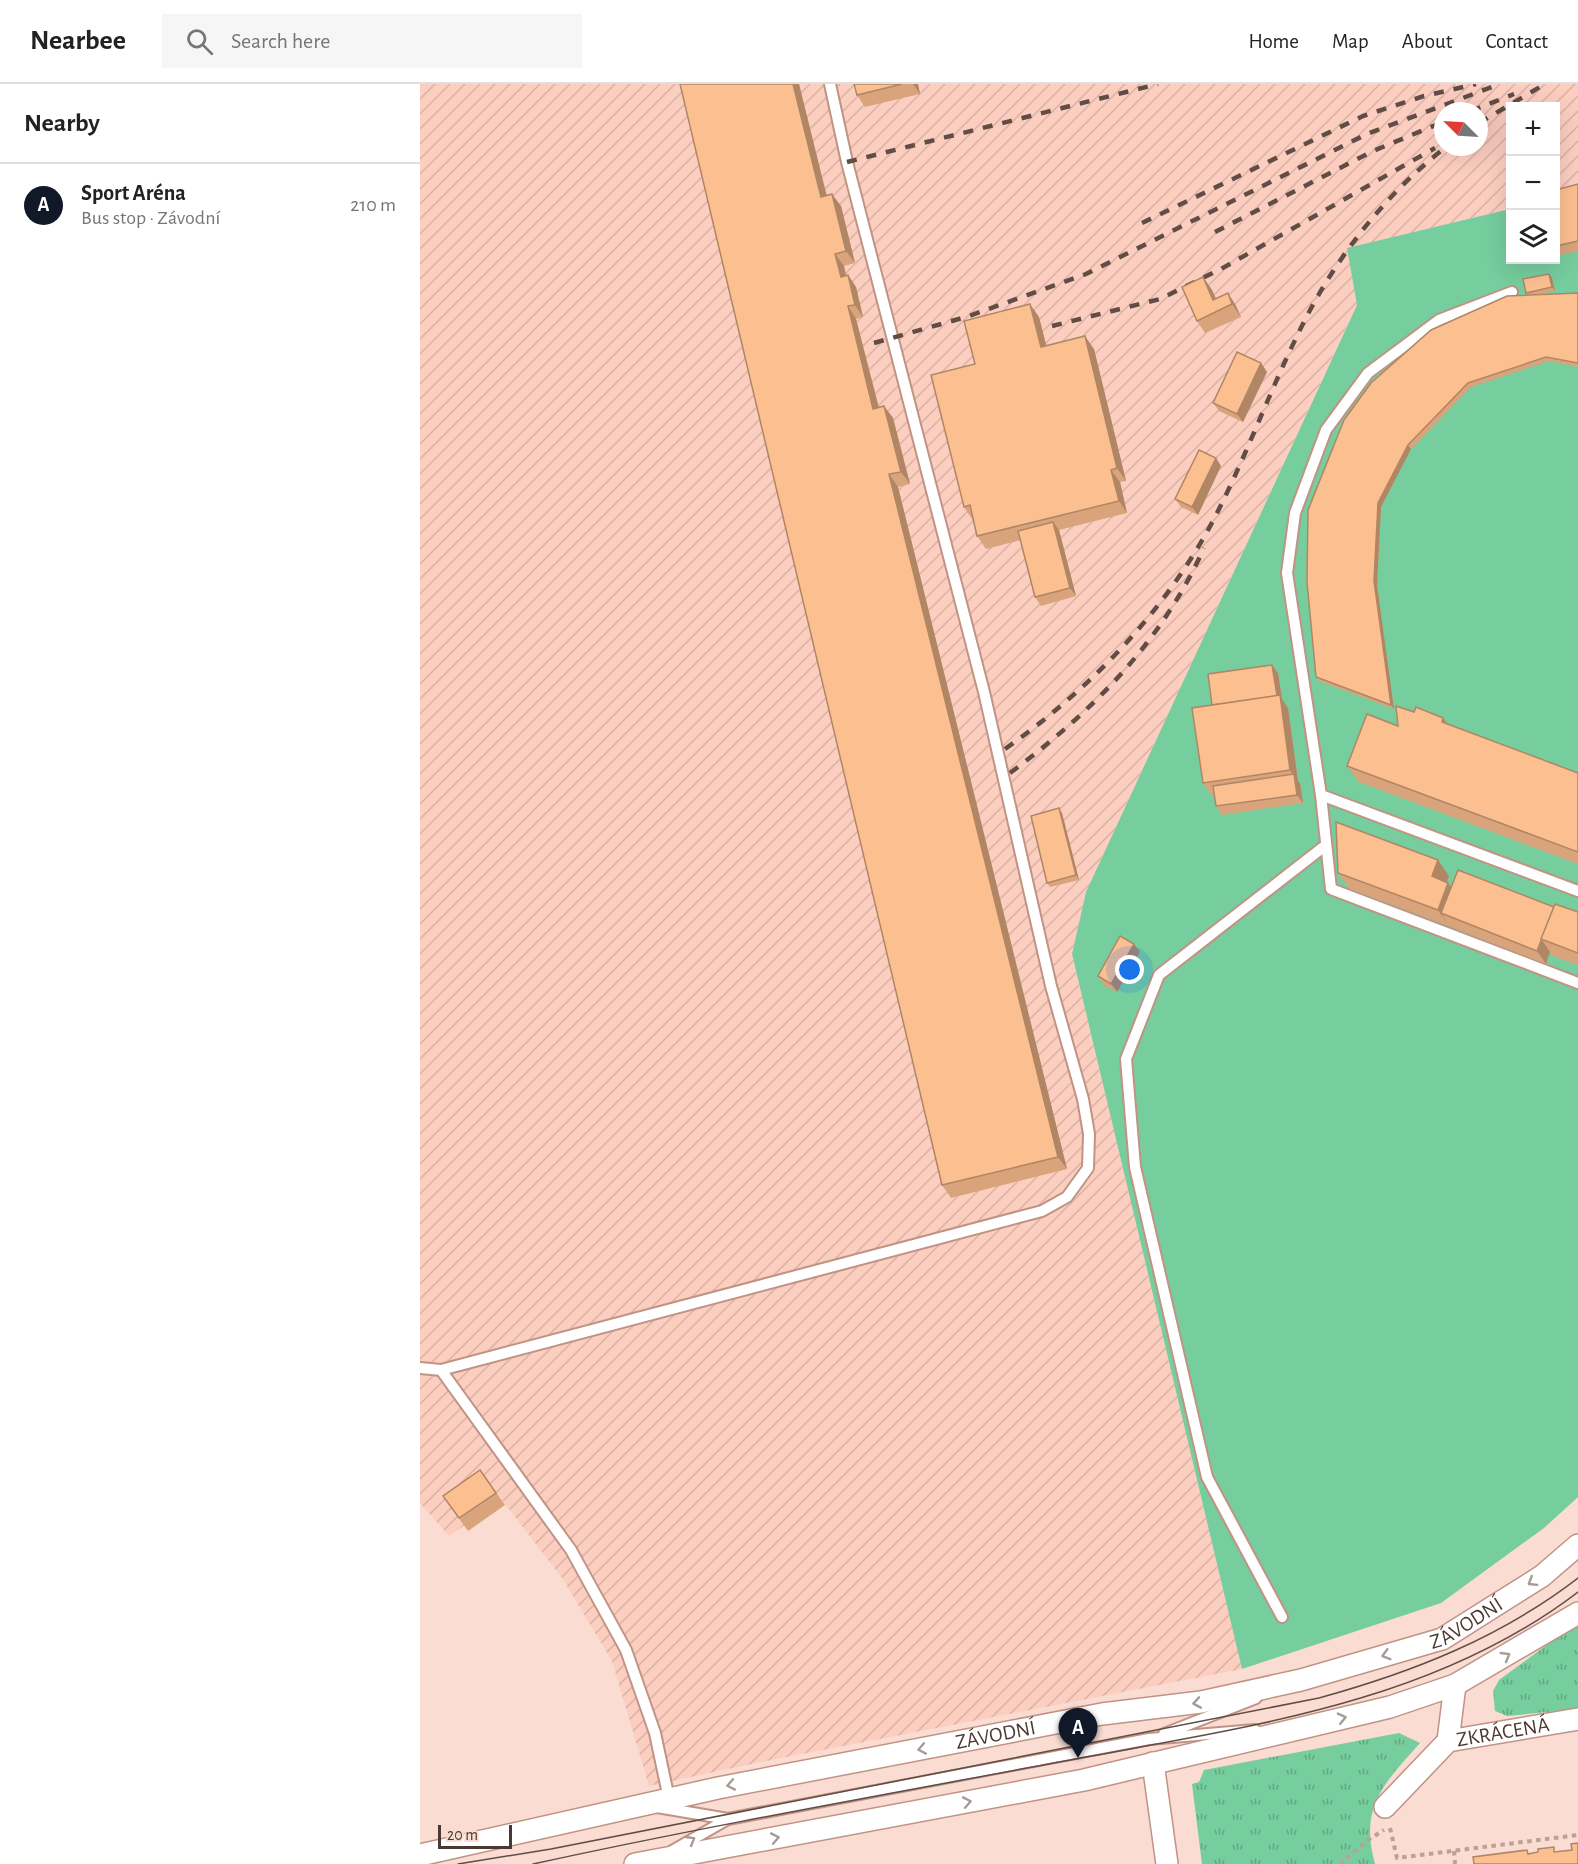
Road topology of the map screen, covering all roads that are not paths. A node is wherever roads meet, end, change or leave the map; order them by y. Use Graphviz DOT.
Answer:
graph roads {
  1 [pos="830,84"];
  2 [pos="1512,292"];
  3 [pos="1321,795"];
  4 [pos="1326,845"];
  5 [pos="1578,891"];
  6 [pos="1578,983"];
  7 [pos="420,1368"];
  8 [pos="441,1370"];
  9 [pos="1578,1545"];
  10 [pos="1578,1613"];
  11 [pos="1282,1617"];
  12 [pos="1301,1680"];
  13 [pos="1455,1685"];
  14 [pos="1578,1719"];
  15 [pos="1304,1727"];
  16 [pos="1149,1739"];
  17 [pos="1448,1741"];
  18 [pos="1153,1763"];
  19 [pos="669,1799"];
  20 [pos="644,1805"];
  21 [pos="1391,1818"];
  22 [pos="728,1819"];
  23 [pos="422,1849"];
  24 [pos="645,1862"];
  25 [pos="1167,1864"];
  1 -- 8 [label="lane"];
  2 -- 3 [label="lane"];
  3 -- 4 [label="lane"];
  3 -- 5 [label="lane"];
  4 -- 6 [label="lane"];
  4 -- 11 [label="lane"];
  7 -- 8 [label="lane"];
  8 -- 19 [label="lane"];
  9 -- 12 [label="street, ZÁVODNÍ, one-way"];
  13 -- 10 [label="street, one-way"];
  12 -- 16 [label="lane"];
  12 -- 19 [label="street, ZÁVODNÍ, one-way"];
  15 -- 13 [label="street, one-way"];
  13 -- 17 [label="street, ZKRÁCENÁ"];
  14 -- 17 [label="street, ZKRÁCENÁ"];
  15 -- 16 [label="lane"];
  15 -- 18 [label="street"];
  16 -- 22 [label="lane"];
  17 -- 21 [label="street"];
  24 -- 18 [label="street, one-way"];
  18 -- 25 [label="street"];
  19 -- 20 [label="street, ZÁVODNÍ"];
  20 -- 22 [label="lane"];
  20 -- 23 [label="street, ZÁVODNÍ"];
  24 -- 22 [label="lane, one-way"];
}
